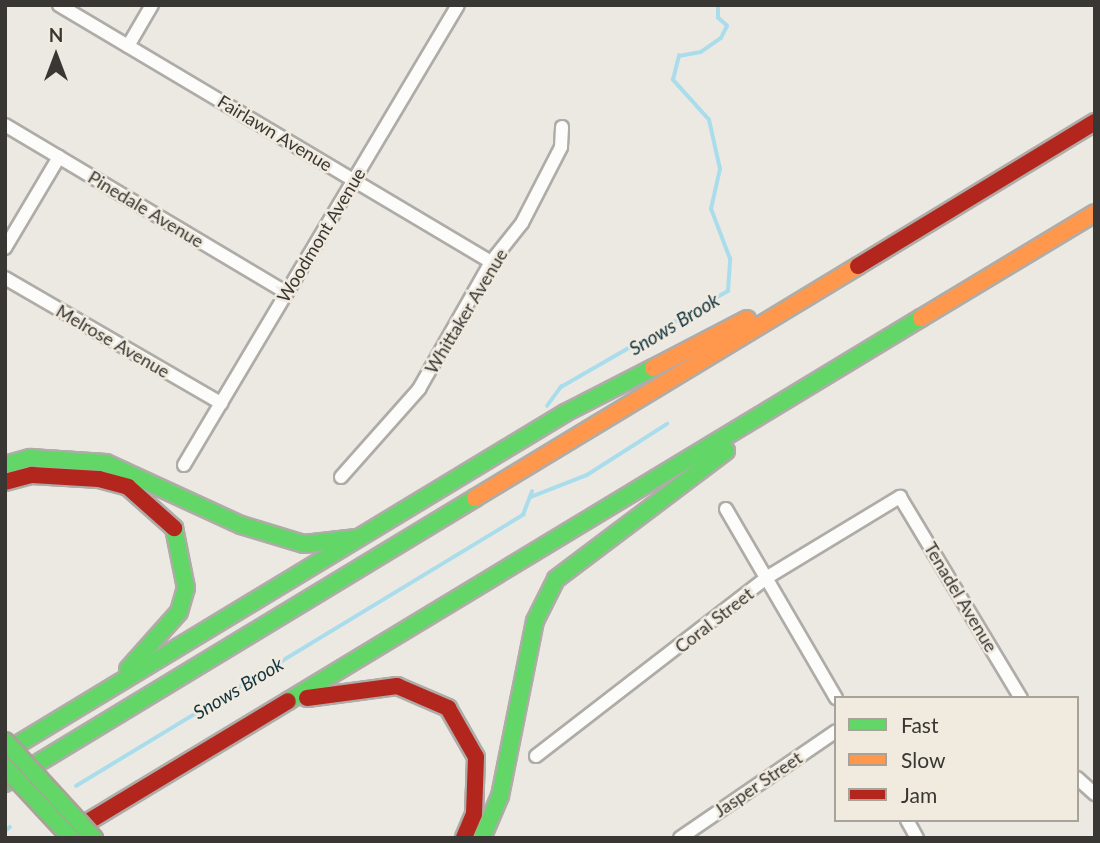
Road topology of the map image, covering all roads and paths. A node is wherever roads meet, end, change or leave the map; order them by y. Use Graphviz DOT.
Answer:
graph roads {
  1 [pos="60,5"];
  2 [pos="152,5"];
  3 [pos="458,5"];
  4 [pos="128,46"];
  5 [pos="1095,122"];
  6 [pos="5,125"];
  7 [pos="562,127"];
  8 [pos="59,157"];
  9 [pos="354,180"];
  10 [pos="1095,213"];
  11 [pos="5,248"];
  12 [pos="875,256"];
  13 [pos="491,262"];
  14 [pos="5,278"];
  15 [pos="287,293"];
  16 [pos="854,359"];
  17 [pos="221,403"];
  18 [pos="5,465"];
  19 [pos="184,465"];
  20 [pos="341,477"];
  21 [pos="5,482"];
  22 [pos="900,497"];
  23 [pos="726,509"];
  24 [pos="366,536"];
  25 [pos="766,578"];
  26 [pos="835,696"];
  27 [pos="1020,696"];
  28 [pos="291,701"];
  29 [pos="85,705"];
  30 [pos="834,732"];
  31 [pos="5,741"];
  32 [pos="5,752"];
  33 [pos="536,756"];
  34 [pos="5,767"];
  35 [pos="1079,780"];
  36 [pos="5,783"];
  37 [pos="1095,794"];
  38 [pos="908,822"];
  39 [pos="62,838"];
  40 [pos="71,838"];
  41 [pos="94,838"];
  42 [pos="464,838"];
  43 [pos="482,838"];
  44 [pos="680,838"];
  45 [pos="917,838"];
  1 -- 4 [label="street, Fairlawn Avenue"];
  2 -- 4 [label="street"];
  3 -- 9 [label="street, Woodmont Avenue"];
  4 -- 9 [label="street, Fairlawn Avenue"];
  5 -- 12 [label="highway"];
  6 -- 8 [label="street, Pinedale Avenue"];
  7 -- 13 [label="street, Whittaker Avenue"];
  8 -- 11 [label="street"];
  8 -- 15 [label="street, Pinedale Avenue"];
  9 -- 13 [label="street, Fairlawn Avenue"];
  9 -- 15 [label="street, Woodmont Avenue"];
  10 -- 16 [label="highway"];
  12 -- 24 [label="highway"];
  12 -- 36 [label="highway"];
  13 -- 20 [label="street, Whittaker Avenue"];
  14 -- 17 [label="street, Melrose Avenue"];
  15 -- 17 [label="street, Woodmont Avenue"];
  16 -- 28 [label="highway"];
  16 -- 43 [label="highway"];
  17 -- 19 [label="street, Woodmont Avenue"];
  18 -- 24 [label="highway"];
  21 -- 29 [label="highway"];
  22 -- 25 [label="street, Coral Street"];
  22 -- 27 [label="street, Tenadel Avenue"];
  23 -- 25 [label="street"];
  24 -- 29 [label="highway"];
  25 -- 26 [label="street"];
  25 -- 33 [label="street, Coral Street"];
  28 -- 39 [label="highway"];
  28 -- 42 [label="highway"];
  29 -- 32 [label="highway"];
  30 -- 44 [label="street, Jasper Street"];
  31 -- 41 [label="highway, bridge"];
  34 -- 40 [label="highway, bridge"];
  35 -- 37 [label="street"];
  38 -- 45 [label="street"];
}
